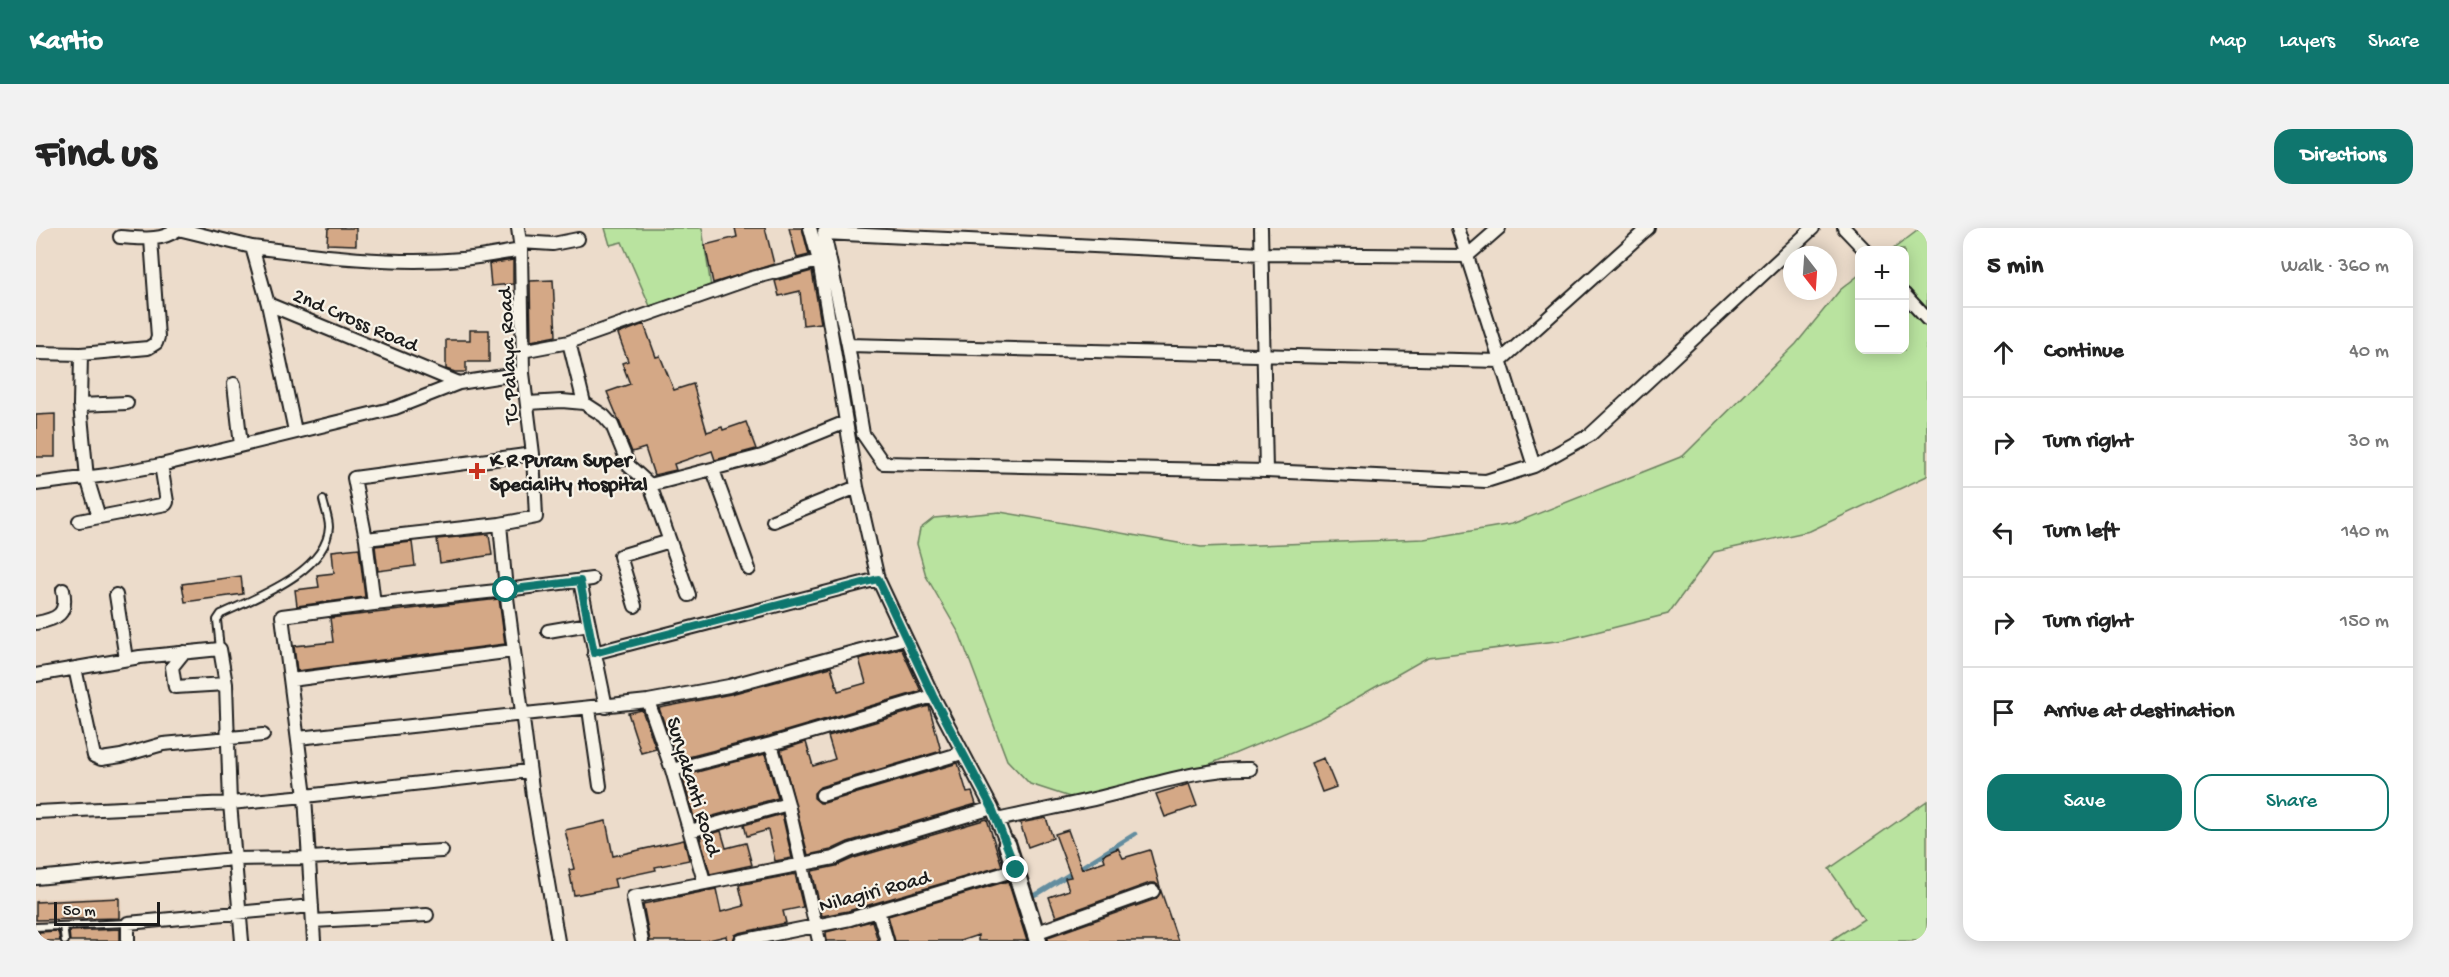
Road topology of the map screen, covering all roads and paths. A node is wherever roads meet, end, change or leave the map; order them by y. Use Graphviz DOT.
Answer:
graph roads {
  1 [pos="518,228"];
  2 [pos="810,228"];
  3 [pos="1261,228"];
  4 [pos="1458,228"];
  5 [pos="1498,228"];
  6 [pos="1648,228"];
  7 [pos="1813,228"];
  8 [pos="1844,228"];
  9 [pos="176,229"];
  10 [pos="825,230"];
  11 [pos="120,237"];
  12 [pos="151,239"];
  13 [pos="578,239"];
  14 [pos="521,246"];
  15 [pos="1861,246"];
  16 [pos="252,247"];
  17 [pos="1262,254"];
  18 [pos="1467,256"];
  19 [pos="819,261"];
  20 [pos="1909,299"];
  21 [pos="268,304"];
  22 [pos="1927,319"];
  23 [pos="569,342"];
  24 [pos="848,345"];
  25 [pos="522,351"];
  26 [pos="36,353"];
  27 [pos="81,354"];
  28 [pos="1264,356"];
  29 [pos="1500,361"];
  30 [pos="523,373"];
  31 [pos="459,383"];
  32 [pos="234,384"];
  33 [pos="127,403"];
  34 [pos="528,403"];
  35 [pos="584,403"];
  36 [pos="80,405"];
  37 [pos="846,422"];
  38 [pos="295,431"];
  39 [pos="241,445"];
  40 [pos="532,454"];
  41 [pos="161,465"];
  42 [pos="1534,466"];
  43 [pos="713,470"];
  44 [pos="1266,471"];
  45 [pos="87,478"];
  46 [pos="36,484"];
  47 [pos="650,485"];
  48 [pos="856,487"];
  49 [pos="323,500"];
  50 [pos="99,518"];
  51 [pos="79,521"];
  52 [pos="773,521"];
  53 [pos="500,524"];
  54 [pos="366,539"];
  55 [pos="670,540"];
  56 [pos="749,569"];
  57 [pos="878,579"];
  58 [pos="63,590"];
  59 [pos="506,590"];
  60 [pos="116,595"];
  61 [pos="689,595"];
  62 [pos="374,604"];
  63 [pos="635,606"];
  64 [pos="36,623"];
  65 [pos="589,624"];
  66 [pos="548,631"];
  67 [pos="905,638"];
  68 [pos="220,649"];
  69 [pos="513,651"];
  70 [pos="184,652"];
  71 [pos="594,653"];
  72 [pos="126,659"];
  73 [pos="75,668"];
  74 [pos="36,675"];
  75 [pos="291,680"];
  76 [pos="226,684"];
  77 [pos="933,696"];
  78 [pos="648,701"];
  79 [pos="606,707"];
  80 [pos="589,709"];
  81 [pos="522,714"];
  82 [pos="263,735"];
  83 [pos="298,738"];
  84 [pos="229,739"];
  85 [pos="771,744"];
  86 [pos="962,753"];
  87 [pos="1250,769"];
  88 [pos="672,770"];
  89 [pos="530,771"];
  90 [pos="600,786"];
  91 [pos="822,795"];
  92 [pos="305,796"];
  93 [pos="230,803"];
  94 [pos="788,804"];
  95 [pos="36,812"];
  96 [pos="995,814"];
  97 [pos="690,831"];
  98 [pos="1007,844"];
  99 [pos="442,851"];
  100 [pos="309,858"];
  101 [pos="234,859"];
  102 [pos="800,862"];
  103 [pos="1016,870"];
  104 [pos="36,878"];
  105 [pos="704,882"];
  106 [pos="1153,891"];
  107 [pos="312,906"];
  108 [pos="878,911"];
  109 [pos="239,914"];
  110 [pos="427,915"];
  111 [pos="313,921"];
  112 [pos="128,923"];
  113 [pos="63,926"];
  114 [pos="815,926"];
  115 [pos="36,927"];
  116 [pos="1037,937"];
  117 [pos="64,941"];
  118 [pos="128,941"];
  119 [pos="242,941"];
  120 [pos="314,941"];
  121 [pos="558,941"];
  122 [pos="642,941"];
  123 [pos="741,941"];
  124 [pos="819,941"];
  125 [pos="887,941"];
  1 -- 14 [label="street, TC Palaya Road"];
  2 -- 19 [label="street"];
  3 -- 17 [label="street"];
  4 -- 18 [label="street"];
  5 -- 18 [label="street"];
  6 -- 29 [label="street"];
  7 -- 42 [label="street"];
  8 -- 15 [label="street"];
  9 -- 12 [label="street"];
  9 -- 16 [label="street"];
  10 -- 17 [label="street"];
  10 -- 24 [label="street"];
  11 -- 12 [label="street"];
  12 -- 27 [label="street"];
  13 -- 14 [label="street"];
  14 -- 16 [label="street"];
  14 -- 25 [label="street, TC Palaya Road"];
  16 -- 21 [label="street, 2nd Cross Road"];
  17 -- 18 [label="street"];
  17 -- 28 [label="street"];
  18 -- 29 [label="street"];
  19 -- 23 [label="street"];
  19 -- 37 [label="street"];
  20 -- 22 [label="street"];
  21 -- 31 [label="street, 2nd Cross Road"];
  21 -- 38 [label="street"];
  23 -- 25 [label="street"];
  23 -- 35 [label="street"];
  24 -- 28 [label="street"];
  24 -- 44 [label="street"];
  25 -- 30 [label="street, TC Palaya Road"];
  26 -- 27 [label="street"];
  27 -- 36 [label="street"];
  28 -- 29 [label="street"];
  28 -- 44 [label="street"];
  29 -- 42 [label="street"];
  30 -- 31 [label="street"];
  30 -- 34 [label="street, TC Palaya Road"];
  31 -- 38 [label="street"];
  32 -- 39 [label="street"];
  33 -- 36 [label="street"];
  34 -- 35 [label="street"];
  34 -- 40 [label="street, TC Palaya Road"];
  35 -- 47 [label="street"];
  36 -- 45 [label="street"];
  37 -- 43 [label="street"];
  37 -- 48 [label="street"];
  38 -- 39 [label="street"];
  39 -- 41 [label="street"];
  40 -- 53 [label="street, TC Palaya Road"];
  40 -- 54 [label="street"];
  41 -- 45 [label="street"];
  41 -- 50 [label="street"];
  42 -- 44 [label="street"];
  43 -- 47 [label="street"];
  43 -- 56 [label="street"];
  45 -- 46 [label="street"];
  45 -- 50 [label="street"];
  47 -- 55 [label="street"];
  48 -- 52 [label="street"];
  48 -- 57 [label="street"];
  49 -- 68 [label="lane"];
  50 -- 51 [label="street"];
  53 -- 54 [label="street"];
  53 -- 59 [label="street"];
  54 -- 62 [label="street"];
  55 -- 61 [label="street"];
  55 -- 63 [label="street"];
  57 -- 67 [label="street"];
  57 -- 71 [label="street"];
  58 -- 64 [label="street"];
  59 -- 62 [label="street"];
  59 -- 65 [label="street"];
  59 -- 69 [label="street"];
  60 -- 72 [label="street"];
  62 -- 75 [label="street"];
  65 -- 66 [label="street"];
  65 -- 71 [label="street"];
  67 -- 77 [label="street"];
  67 -- 78 [label="street"];
  68 -- 70 [label="street"];
  68 -- 76 [label="street"];
  69 -- 75 [label="street"];
  69 -- 81 [label="street"];
  70 -- 72 [label="street"];
  70 -- 76 [label="street"];
  71 -- 79 [label="street"];
  72 -- 73 [label="street"];
  73 -- 74 [label="street"];
  73 -- 84 [label="street"];
  75 -- 83 [label="street"];
  76 -- 84 [label="street"];
  77 -- 85 [label="street"];
  77 -- 86 [label="street"];
  78 -- 79 [label="street"];
  78 -- 88 [label="street, Suryakanti Road"];
  79 -- 80 [label="street"];
  80 -- 81 [label="street"];
  80 -- 90 [label="street"];
  81 -- 83 [label="street"];
  81 -- 89 [label="street"];
  82 -- 84 [label="street"];
  83 -- 92 [label="street"];
  84 -- 93 [label="street"];
  85 -- 88 [label="street"];
  85 -- 94 [label="street"];
  86 -- 91 [label="street"];
  86 -- 96 [label="street"];
  87 -- 96 [label="street"];
  88 -- 97 [label="street, Suryakanti Road"];
  89 -- 92 [label="street"];
  89 -- 121 [label="street"];
  92 -- 93 [label="street"];
  92 -- 100 [label="street"];
  93 -- 95 [label="street"];
  93 -- 101 [label="street"];
  94 -- 97 [label="street"];
  94 -- 102 [label="street"];
  96 -- 98 [label="street"];
  96 -- 102 [label="street"];
  97 -- 105 [label="street, Suryakanti Road"];
  98 -- 103 [label="street"];
  99 -- 100 [label="street"];
  100 -- 101 [label="street"];
  100 -- 107 [label="street"];
  101 -- 104 [label="street"];
  101 -- 109 [label="street"];
  102 -- 105 [label="street"];
  102 -- 114 [label="street"];
  103 -- 108 [label="street, Nilagiri Road"];
  103 -- 116 [label="street"];
  105 -- 122 [label="street"];
  106 -- 116 [label="street"];
  107 -- 109 [label="street"];
  107 -- 111 [label="street"];
  108 -- 114 [label="street, Nilagiri Road"];
  108 -- 125 [label="street"];
  109 -- 112 [label="street"];
  109 -- 119 [label="street"];
  110 -- 111 [label="street"];
  111 -- 120 [label="street"];
  112 -- 113 [label="lane"];
  112 -- 118 [label="street"];
  113 -- 115 [label="lane"];
  113 -- 117 [label="lane"];
  114 -- 123 [label="street, Nilagiri Road"];
  114 -- 124 [label="street"];
}
